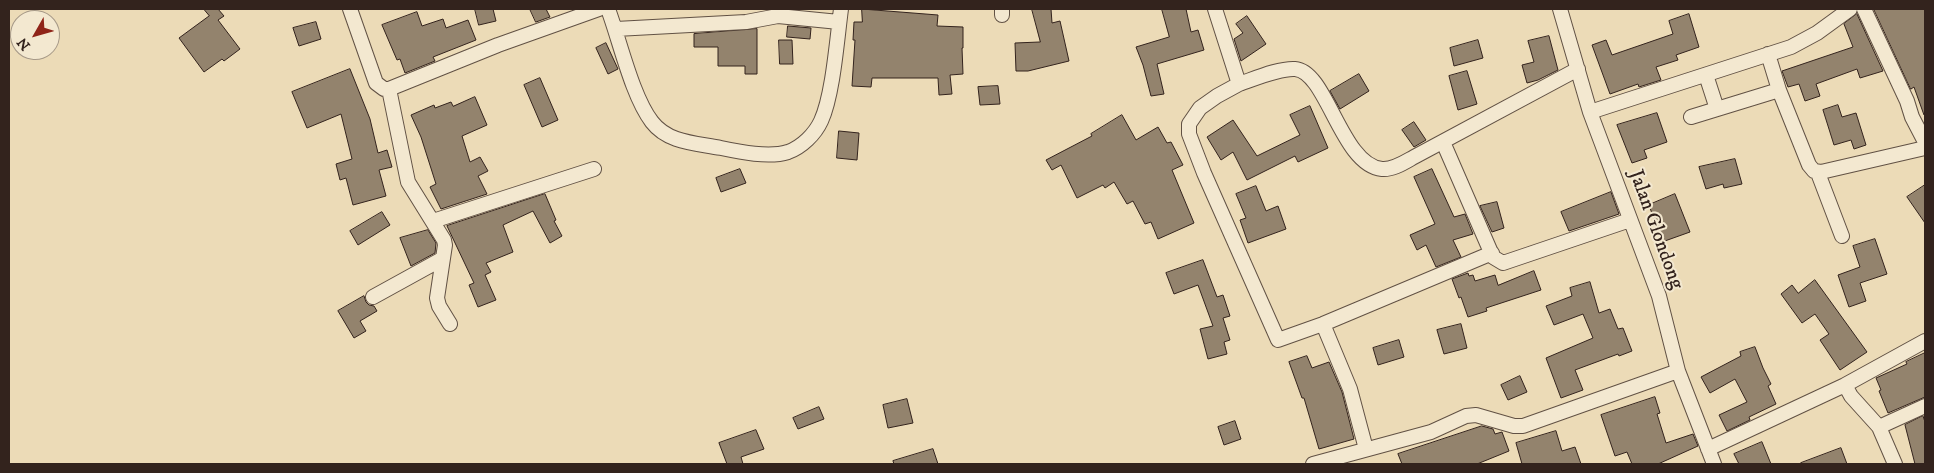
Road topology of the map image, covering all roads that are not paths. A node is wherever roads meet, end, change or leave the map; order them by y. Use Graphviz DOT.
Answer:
graph roads {
  1 [pos="350,9"];
  2 [pos="599,9"];
  3 [pos="608,9"];
  4 [pos="1215,9"];
  5 [pos="1560,9"];
  6 [pos="1850,9"];
  7 [pos="1864,9"];
  8 [pos="840,15"];
  9 [pos="616,29"];
  10 [pos="1768,54"];
  11 [pos="1578,69"];
  12 [pos="1706,75"];
  13 [pos="1239,84"];
  14 [pos="389,89"];
  15 [pos="1779,90"];
  16 [pos="1717,109"];
  17 [pos="1590,112"];
  18 [pos="1691,117"];
  19 [pos="1443,142"];
  20 [pos="1925,142"];
  21 [pos="1925,148"];
  22 [pos="594,169"];
  23 [pos="1818,173"];
  24 [pos="1630,220"];
  25 [pos="433,221"];
  26 [pos="1842,236"];
  27 [pos="1492,253"];
  28 [pos="442,259"];
  29 [pos="373,297"];
  30 [pos="450,324"];
  31 [pos="1323,324"];
  32 [pos="1925,341"];
  33 [pos="1678,371"];
  34 [pos="1845,385"];
  35 [pos="1925,406"];
  36 [pos="1879,427"];
  37 [pos="1708,449"];
  38 [pos="1366,450"];
  39 [pos="1313,464"];
  40 [pos="1714,464"];
  41 [pos="1894,464"];
  1 -- 14 [label="street"];
  2 -- 14 [label="street"];
  3 -- 9 [label="street"];
  4 -- 13 [label="street"];
  5 -- 11 [label="street, Jalan Glondong"];
  6 -- 10 [label="street"];
  7 -- 20 [label="street"];
  8 -- 9 [label="street"];
  8 -- 9 [label="street"];
  10 -- 12 [label="street"];
  10 -- 15 [label="street"];
  11 -- 17 [label="street, Jalan Glondong"];
  11 -- 19 [label="street"];
  12 -- 16 [label="street"];
  12 -- 17 [label="street"];
  13 -- 19 [label="street"];
  13 -- 31 [label="street"];
  14 -- 25 [label="street"];
  15 -- 16 [label="street"];
  15 -- 23 [label="street"];
  16 -- 18 [label="street"];
  17 -- 24 [label="street, Jalan Glondong"];
  19 -- 27 [label="street"];
  21 -- 23 [label="street"];
  22 -- 25 [label="street"];
  23 -- 26 [label="street"];
  24 -- 27 [label="street"];
  24 -- 33 [label="street, Jalan Glondong"];
  25 -- 28 [label="street"];
  27 -- 31 [label="street"];
  28 -- 29 [label="street"];
  28 -- 30 [label="street"];
  31 -- 38 [label="street"];
  32 -- 34 [label="street"];
  33 -- 37 [label="street, Jalan Glondong"];
  33 -- 38 [label="street"];
  34 -- 36 [label="street"];
  34 -- 37 [label="street"];
  35 -- 36 [label="street"];
  36 -- 41 [label="street"];
  37 -- 40 [label="street, Jalan Glondong"];
  38 -- 39 [label="street"];
}
